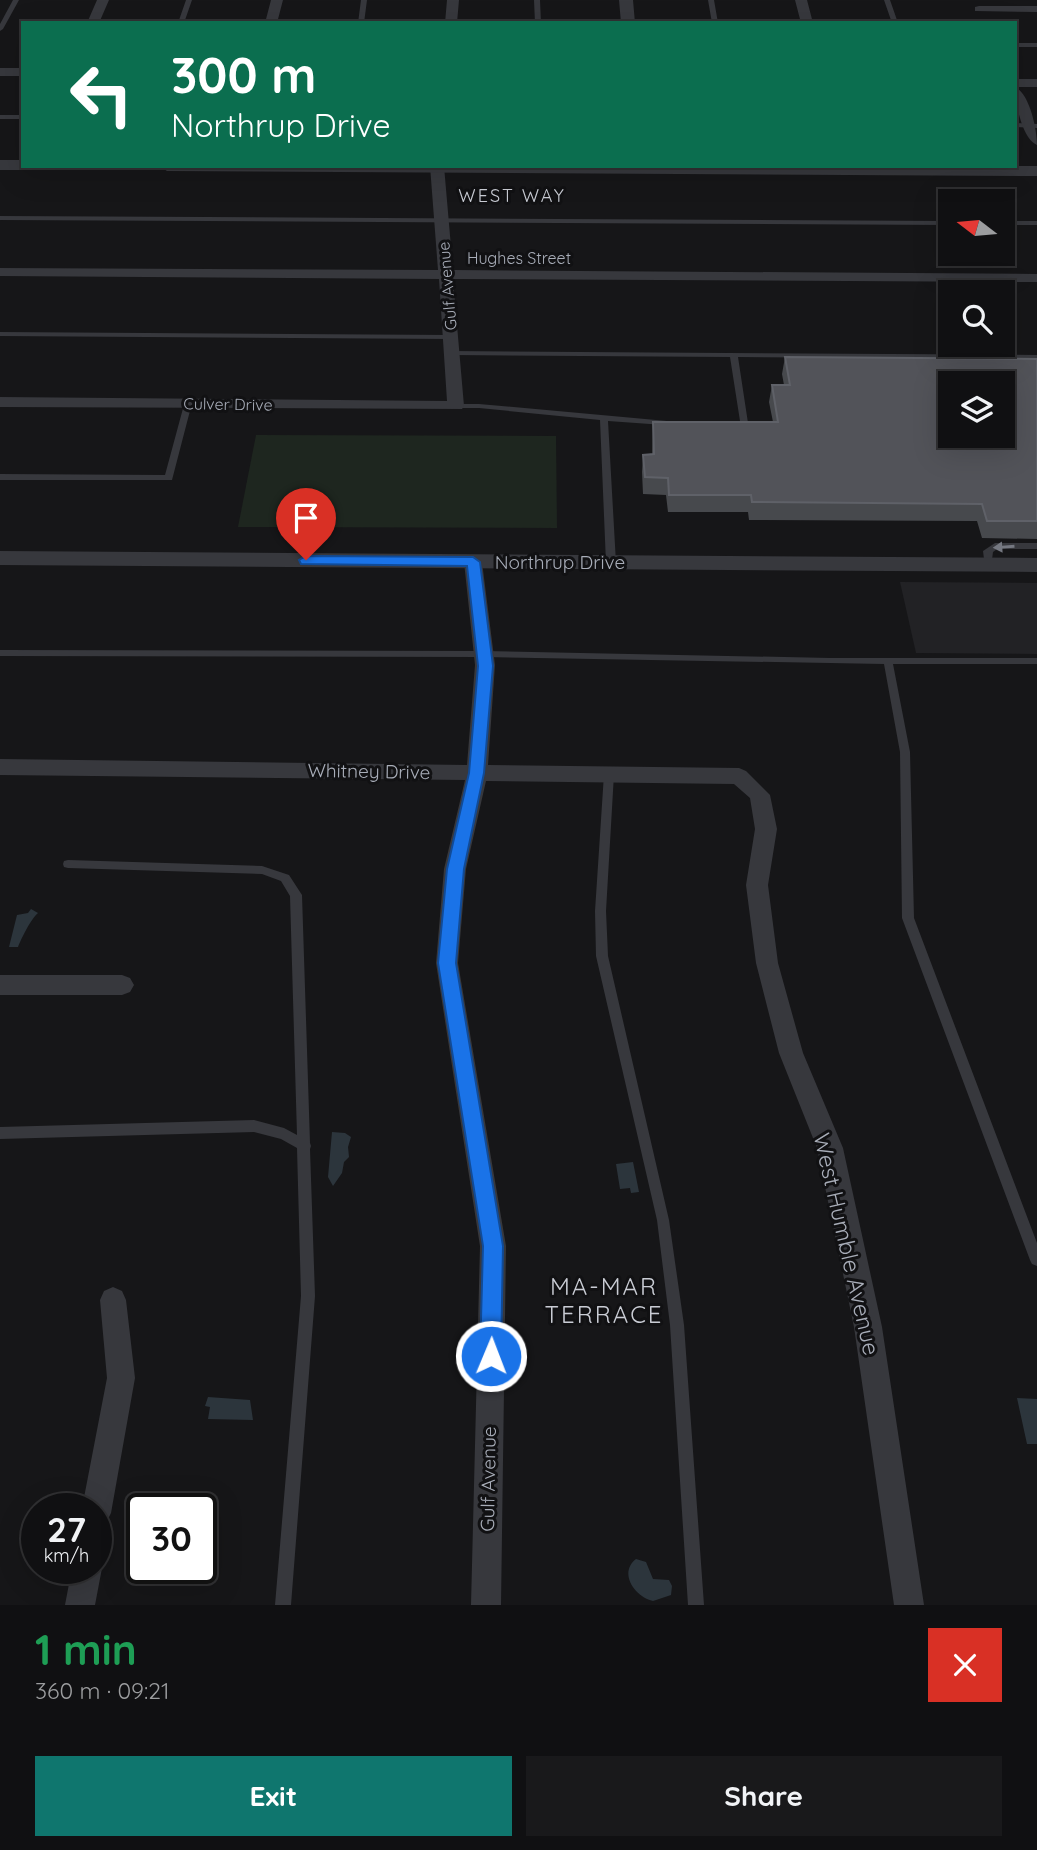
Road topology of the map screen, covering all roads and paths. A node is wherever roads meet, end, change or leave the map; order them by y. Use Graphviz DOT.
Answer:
graph roads {
  1 [pos="16,0"];
  2 [pos="103,0"];
  3 [pos="189,0"];
  4 [pos="277,0"];
  5 [pos="364,0"];
  6 [pos="453,0"];
  7 [pos="537,0"];
  8 [pos="626,0"];
  9 [pos="711,0"];
  10 [pos="802,0"];
  11 [pos="887,0"];
  12 [pos="977,4"];
  13 [pos="1037,9"];
  14 [pos="94,21"];
  15 [pos="182,21"];
  16 [pos="272,21"];
  17 [pos="361,21"];
  18 [pos="450,21"];
  19 [pos="538,21"];
  20 [pos="628,21"];
  21 [pos="715,21"];
  22 [pos="807,21"];
  23 [pos="894,21"];
  24 [pos="984,21"];
  25 [pos="0,29"];
  26 [pos="1017,45"];
  27 [pos="1037,45"];
  28 [pos="0,72"];
  29 [pos="21,72"];
  30 [pos="1017,83"];
  31 [pos="1037,83"];
  32 [pos="1017,95"];
  33 [pos="0,117"];
  34 [pos="21,117"];
  35 [pos="1034,126"];
  36 [pos="1037,141"];
  37 [pos="0,165"];
  38 [pos="21,165"];
  39 [pos="437,168"];
  40 [pos="587,168"];
  41 [pos="1037,171"];
  42 [pos="0,218"];
  43 [pos="441,220"];
  44 [pos="938,223"];
  45 [pos="1015,223"];
  46 [pos="1037,223"];
  47 [pos="0,272"];
  48 [pos="446,275"];
  49 [pos="1037,278"];
  50 [pos="0,334"];
  51 [pos="451,345"];
  52 [pos="734,355"];
  53 [pos="1037,358"];
  54 [pos="0,402"];
  55 [pos="188,403"];
  56 [pos="456,406"];
  57 [pos="604,418"];
  58 [pos="674,423"];
  59 [pos="720,423"];
  60 [pos="0,477"];
  61 [pos="1037,546"];
  62 [pos="0,558"];
  63 [pos="473,562"];
  64 [pos="611,563"];
  65 [pos="988,565"];
  66 [pos="1037,565"];
  67 [pos="0,653"];
  68 [pos="484,654"];
  69 [pos="888,661"];
  70 [pos="1037,661"];
  71 [pos="0,767"];
  72 [pos="477,773"];
  73 [pos="609,774"];
  74 [pos="738,775"];
  75 [pos="68,864"];
  76 [pos="0,985"];
  77 [pos="122,985"];
  78 [pos="0,1133"];
  79 [pos="305,1146"];
  80 [pos="1037,1260"];
  81 [pos="113,1300"];
  82 [pos="100,1493"];
  83 [pos="84,1584"];
  84 [pos="80,1605"];
  85 [pos="283,1605"];
  86 [pos="486,1605"];
  87 [pos="696,1605"];
  88 [pos="909,1605"];
  1 -- 25 [label="lane"];
  2 -- 14 [label="street"];
  3 -- 15 [label="lane"];
  4 -- 16 [label="street"];
  5 -- 17 [label="lane"];
  6 -- 18 [label="street"];
  7 -- 19 [label="lane"];
  8 -- 20 [label="street"];
  9 -- 21 [label="lane"];
  10 -- 22 [label="street"];
  11 -- 23 [label="lane"];
  12 -- 13 [label="street"];
  12 -- 24 [label="street"];
  26 -- 27 [label="lane"];
  28 -- 29 [label="street"];
  30 -- 31 [label="street"];
  32 -- 35 [label="street"];
  33 -- 34 [label="lane"];
  35 -- 36 [label="street"];
  37 -- 38 [label="street"];
  39 -- 43 [label="street, Gulf Avenue"];
  40 -- 41 [label="street"];
  42 -- 43 [label="lane"];
  43 -- 44 [label="lane"];
  43 -- 48 [label="street, Gulf Avenue"];
  45 -- 46 [label="lane"];
  47 -- 48 [label="street, Hughes Street"];
  48 -- 49 [label="street, Hughes Street"];
  48 -- 51 [label="street, Gulf Avenue"];
  50 -- 51 [label="lane"];
  51 -- 52 [label="lane"];
  51 -- 56 [label="street, Gulf Avenue"];
  52 -- 53 [label="lane"];
  52 -- 59 [label="lane"];
  54 -- 55 [label="street, Culver Drive"];
  55 -- 56 [label="street, Culver Drive"];
  55 -- 60 [label="lane"];
  56 -- 57 [label="lane"];
  57 -- 58 [label="lane"];
  57 -- 64 [label="lane"];
  61 -- 65 [label="lane, one-way"];
  62 -- 63 [label="street, Northrup Drive"];
  63 -- 64 [label="street, Northrup Drive"];
  63 -- 68 [label="street, Gulf Avenue"];
  64 -- 65 [label="street, Northrup Drive"];
  65 -- 66 [label="street, Northrup Drive"];
  67 -- 68 [label="lane"];
  68 -- 69 [label="lane"];
  68 -- 72 [label="street, Gulf Avenue"];
  69 -- 70 [label="lane"];
  69 -- 80 [label="lane"];
  71 -- 72 [label="street, Whitney Drive"];
  72 -- 73 [label="street, Whitney Drive"];
  72 -- 86 [label="street, Gulf Avenue"];
  73 -- 74 [label="street, Whitney Drive"];
  73 -- 87 [label="lane"];
  74 -- 88 [label="street, West Humble Avenue"];
  75 -- 79 [label="lane"];
  76 -- 77 [label="street"];
  78 -- 79 [label="lane"];
  79 -- 85 [label="lane"];
  81 -- 82 [label="street"];
  83 -- 84 [label="street"];
}
